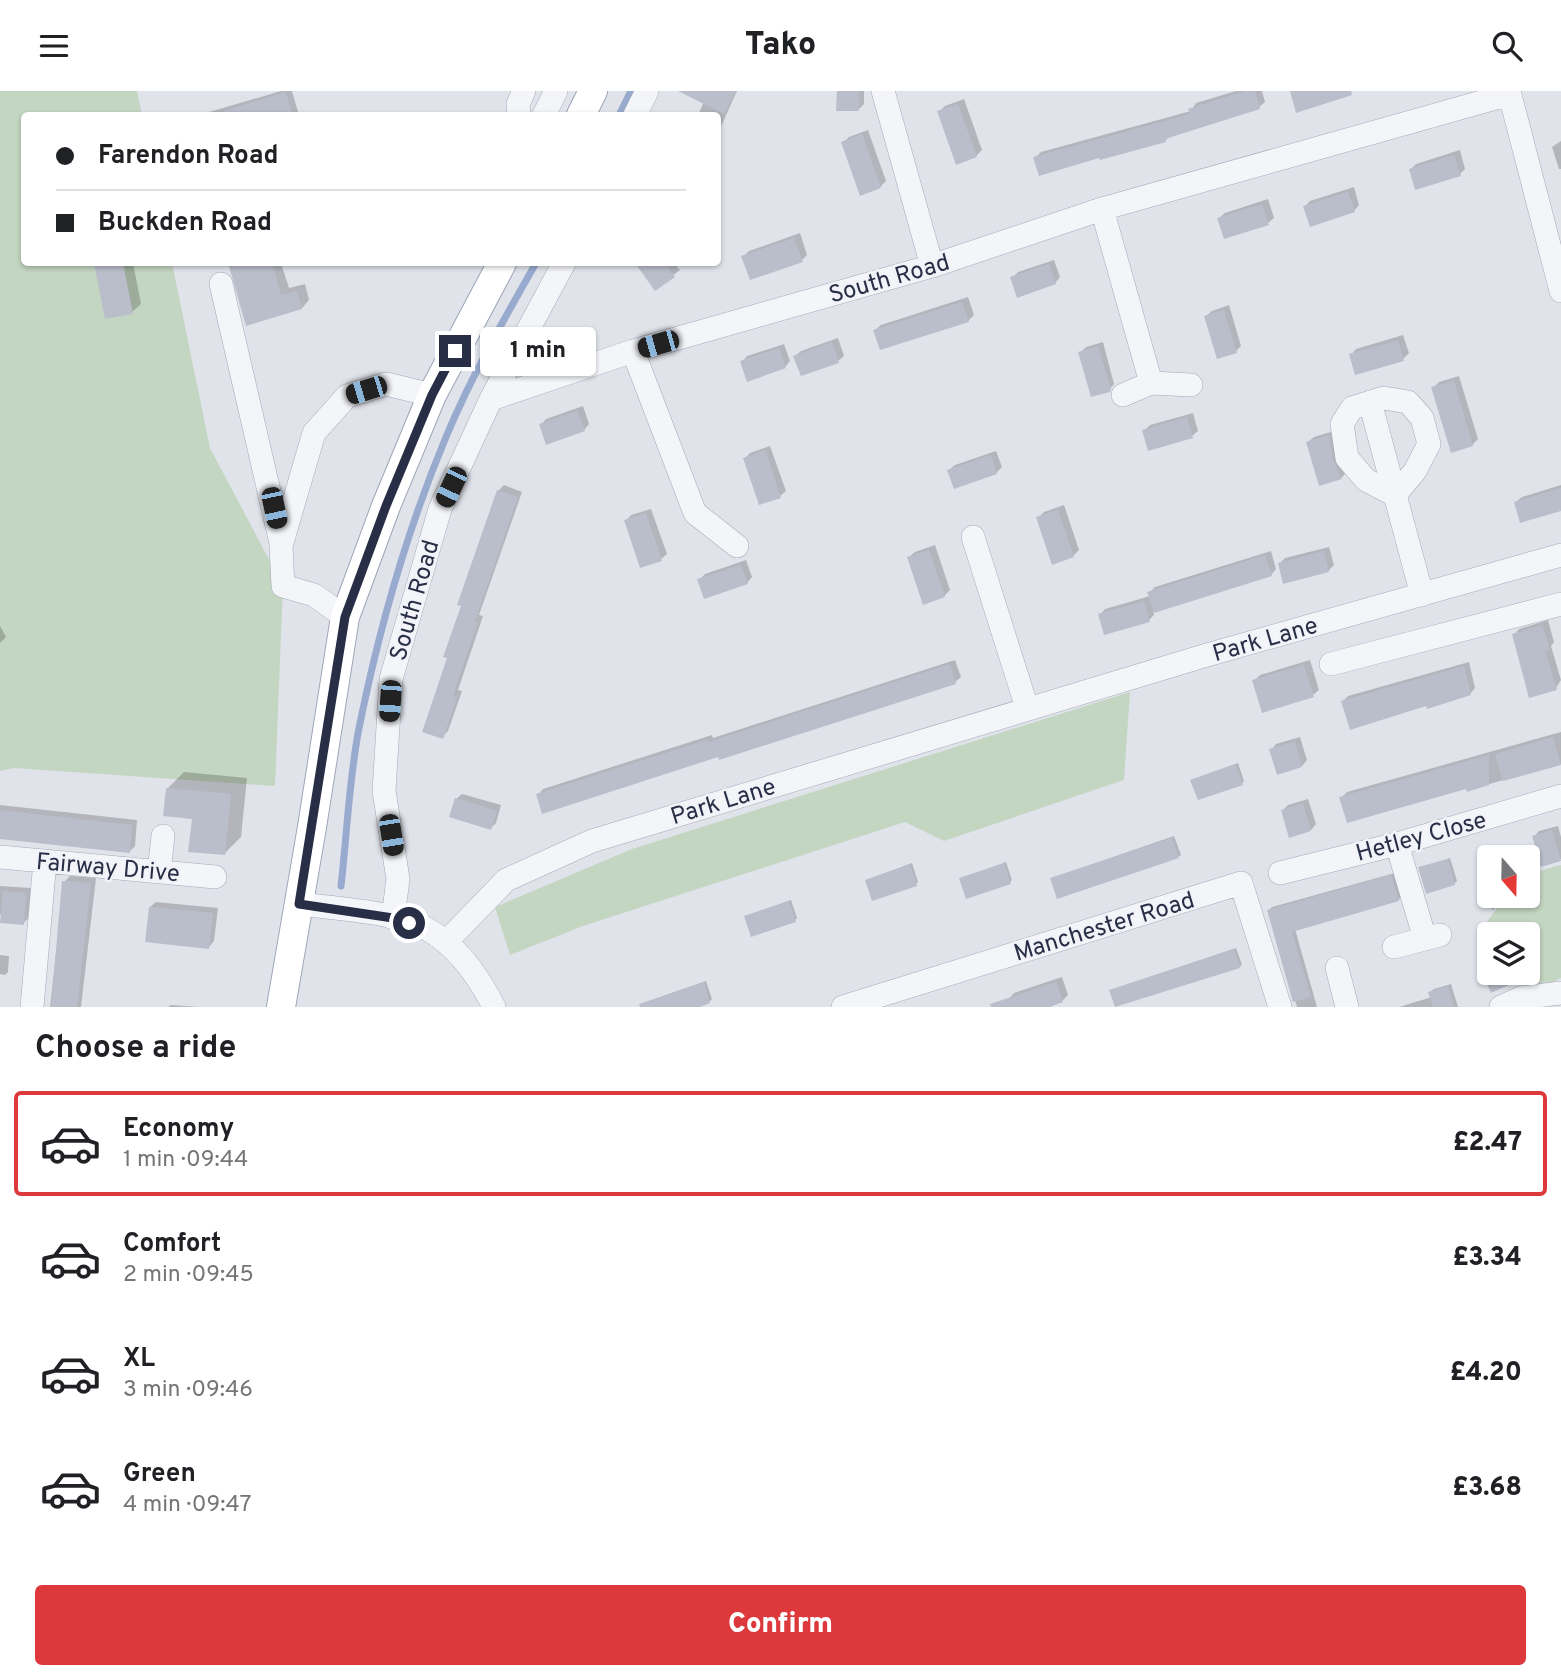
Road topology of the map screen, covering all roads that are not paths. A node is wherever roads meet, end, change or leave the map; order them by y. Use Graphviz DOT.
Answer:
graph roads {
  1 [pos="524,91"];
  2 [pos="556,91"];
  3 [pos="593,91"];
  4 [pos="647,91"];
  5 [pos="883,91"];
  6 [pos="1510,92"];
  7 [pos="519,112"];
  8 [pos="546,112"];
  9 [pos="582,112"];
  10 [pos="636,112"];
  11 [pos="1102,209"];
  12 [pos="500,266"];
  13 [pos="562,266"];
  14 [pos="932,266"];
  15 [pos="221,284"];
  16 [pos="1561,291"];
  17 [pos="634,351"];
  18 [pos="1151,383"];
  19 [pos="1191,386"];
  20 [pos="432,395"];
  21 [pos="1123,395"];
  22 [pos="491,399"];
  23 [pos="1370,402"];
  24 [pos="1395,495"];
  25 [pos="973,537"];
  26 [pos="281,546"];
  27 [pos="737,546"];
  28 [pos="1561,555"];
  29 [pos="1422,595"];
  30 [pos="1561,604"];
  31 [pos="345,617"];
  32 [pos="1331,664"];
  33 [pos="1027,708"];
  34 [pos="1561,796"];
  35 [pos="163,836"];
  36 [pos="1397,844"];
  37 [pos="0,857"];
  38 [pos="46,861"];
  39 [pos="159,872"];
  40 [pos="1280,873"];
  41 [pos="215,877"];
  42 [pos="299,904"];
  43 [pos="393,918"];
  44 [pos="446,942"];
  45 [pos="1394,947"];
  46 [pos="1336,968"];
  47 [pos="1561,993"];
  48 [pos="32,1007"];
  49 [pos="281,1007"];
  50 [pos="494,1007"];
  51 [pos="843,1007"];
  52 [pos="1280,1007"];
  53 [pos="1347,1007"];
  54 [pos="1501,1007"];
  1 -- 7 [label="street"];
  2 -- 8 [label="street"];
  3 -- 9 [label="main road"];
  4 -- 10 [label="street"];
  5 -- 14 [label="street"];
  6 -- 11 [label="street, South Road"];
  6 -- 16 [label="street"];
  11 -- 14 [label="street, South Road"];
  11 -- 18 [label="street"];
  12 -- 20 [label="main road"];
  13 -- 22 [label="street"];
  14 -- 17 [label="street, South Road"];
  15 -- 26 [label="street"];
  17 -- 22 [label="street, South Road"];
  17 -- 27 [label="street"];
  18 -- 19 [label="street"];
  18 -- 21 [label="street"];
  20 -- 26 [label="street"];
  20 -- 31 [label="main road"];
  22 -- 43 [label="street, South Road"];
  23 -- 24 [label="street"];
  23 -- 24 [label="street"];
  23 -- 24 [label="street"];
  24 -- 29 [label="street"];
  25 -- 33 [label="street"];
  26 -- 31 [label="street"];
  28 -- 29 [label="street, Park Lane"];
  29 -- 33 [label="street, Park Lane"];
  30 -- 32 [label="street"];
  31 -- 42 [label="main road"];
  33 -- 44 [label="street, Park Lane"];
  34 -- 36 [label="street, Hetley Close"];
  35 -- 39 [label="street"];
  36 -- 40 [label="street, Hetley Close"];
  36 -- 45 [label="street"];
  37 -- 38 [label="street, Fairway Drive"];
  38 -- 39 [label="street, Fairway Drive"];
  38 -- 48 [label="street"];
  39 -- 41 [label="street, Fairway Drive"];
  42 -- 43 [label="street"];
  42 -- 49 [label="main road"];
  43 -- 44 [label="street"];
  44 -- 50 [label="street"];
  46 -- 53 [label="street"];
  47 -- 54 [label="street"];
  51 -- 52 [label="street, Manchester Road"];
}
